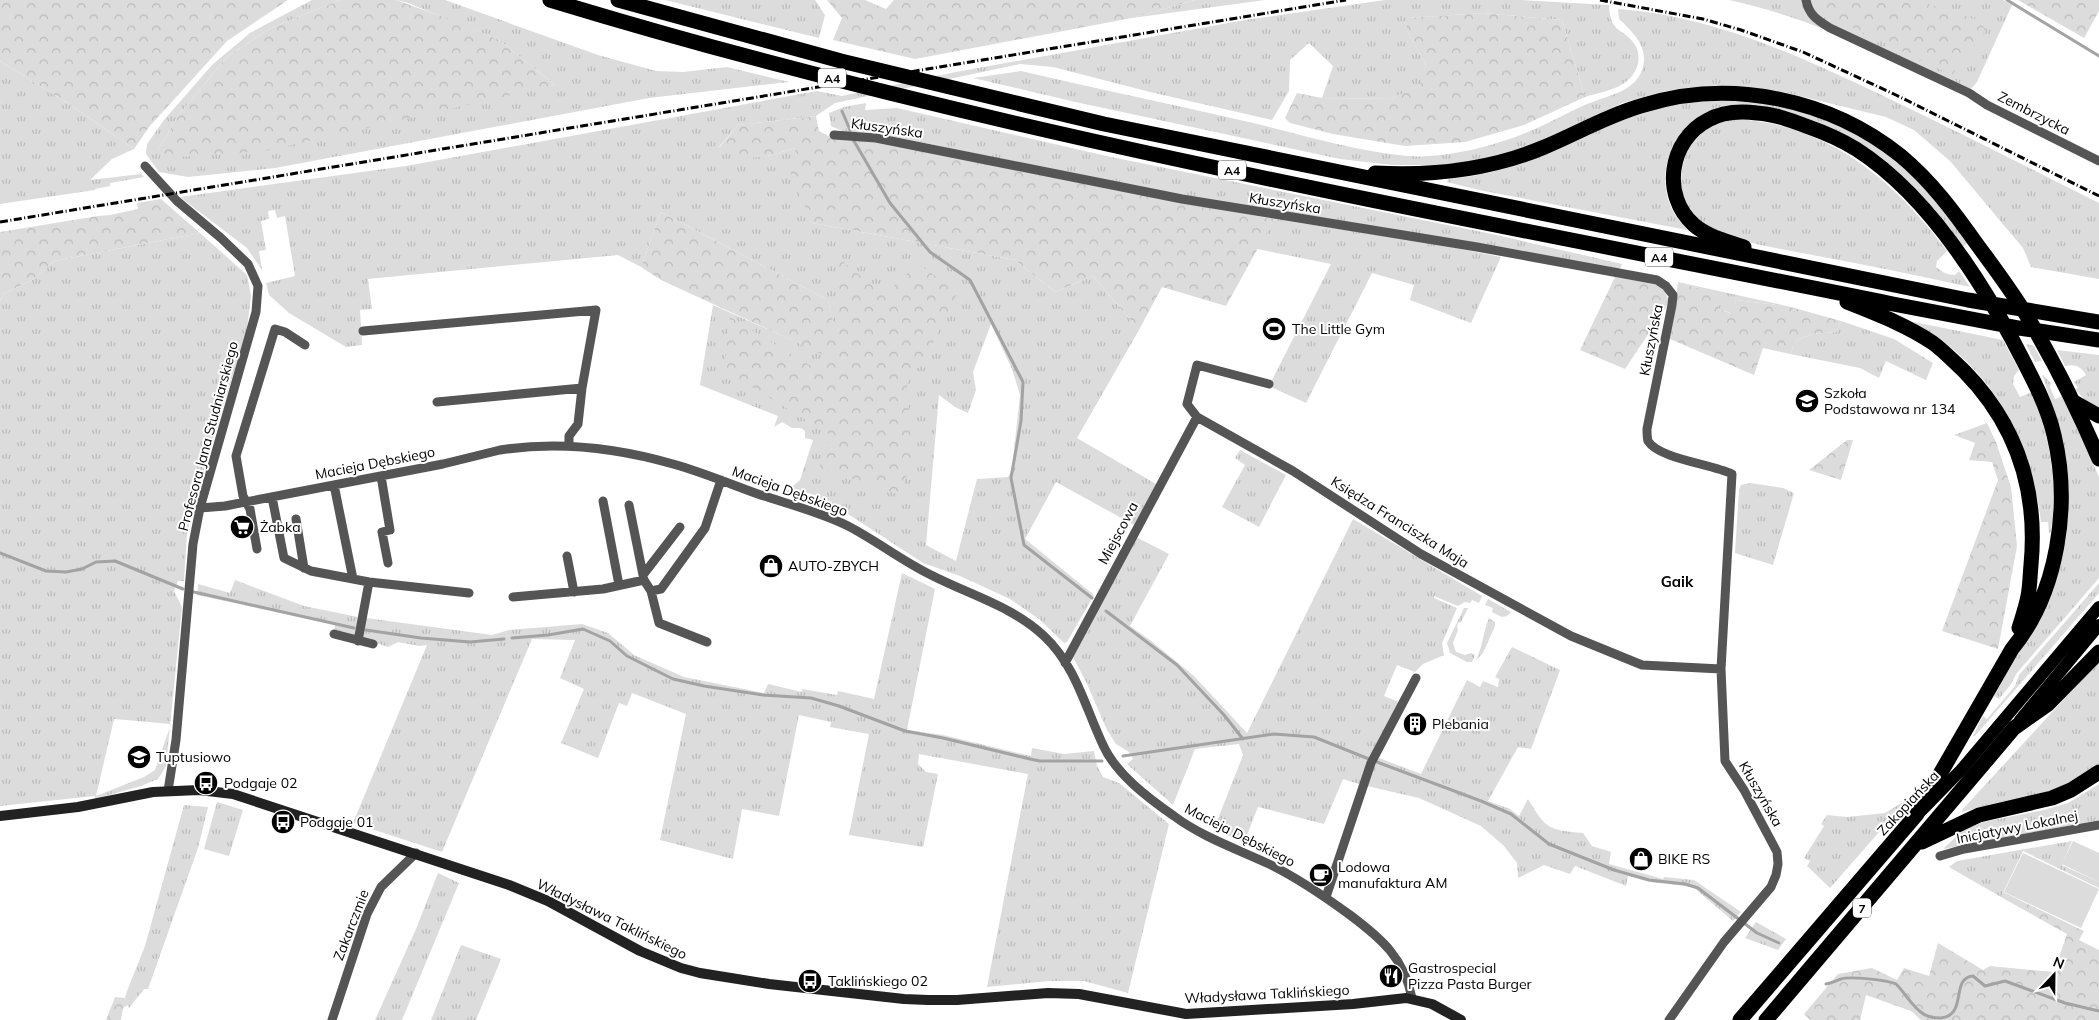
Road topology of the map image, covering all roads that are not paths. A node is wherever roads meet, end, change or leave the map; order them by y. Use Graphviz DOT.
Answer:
graph roads {
  1 [pos="550,0"];
  2 [pos="618,0"];
  3 [pos="1806,0"];
  4 [pos="834,135"];
  5 [pos="2099,161"];
  6 [pos="145,166"];
  7 [pos="1328,171"];
  8 [pos="1800,266"];
  9 [pos="1809,287"];
  10 [pos="2099,322"];
  11 [pos="363,331"];
  12 [pos="2099,340"];
  13 [pos="305,345"];
  14 [pos="1269,384"];
  15 [pos="582,388"];
  16 [pos="438,402"];
  17 [pos="2074,402"];
  18 [pos="2099,416"];
  19 [pos="1197,417"];
  20 [pos="569,446"];
  21 [pos="2099,459"];
  22 [pos="381,476"];
  23 [pos="721,480"];
  24 [pos="334,485"];
  25 [pos="272,497"];
  26 [pos="603,501"];
  27 [pos="246,502"];
  28 [pos="629,504"];
  29 [pos="200,508"];
  30 [pos="296,519"];
  31 [pos="680,527"];
  32 [pos="257,549"];
  33 [pos="567,556"];
  34 [pos="388,563"];
  35 [pos="304,568"];
  36 [pos="644,578"];
  37 [pos="352,579"];
  38 [pos="369,582"];
  39 [pos="619,585"];
  40 [pos="651,591"];
  41 [pos="574,592"];
  42 [pos="469,593"];
  43 [pos="513,596"];
  44 [pos="2099,607"];
  45 [pos="2099,625"];
  46 [pos="334,634"];
  47 [pos="358,641"];
  48 [pos="706,642"];
  49 [pos="373,644"];
  50 [pos="2012,649"];
  51 [pos="2099,652"];
  52 [pos="1065,662"];
  53 [pos="1721,669"];
  54 [pos="1416,678"];
  55 [pos="2014,728"];
  56 [pos="2099,772"];
  57 [pos="168,790"];
  58 [pos="1917,814"];
  59 [pos="0,816"];
  60 [pos="2099,825"];
  61 [pos="1916,845"];
  62 [pos="416,853"];
  63 [pos="1940,856"];
  64 [pos="1326,897"];
  65 [pos="1412,998"];
  66 [pos="332,1020"];
  67 [pos="1461,1020"];
  68 [pos="1669,1020"];
  69 [pos="1740,1020"];
  70 [pos="1766,1020"];
  1 -- 9 [label="highway, A4"];
  2 -- 7 [label="highway, A4"];
  3 -- 5 [label="street, Zembrzycka"];
  4 -- 53 [label="street, Kłuszyńska"];
  6 -- 29 [label="street, Profesora Jana Studniarskiego"];
  7 -- 8 [label="highway, A4"];
  7 -- 17 [label="highway"];
  8 -- 10 [label="highway, A4"];
  8 -- 50 [label="highway"];
  9 -- 12 [label="highway, A4"];
  9 -- 50 [label="highway"];
  11 -- 15 [label="street"];
  13 -- 27 [label="street"];
  14 -- 19 [label="street"];
  15 -- 16 [label="street"];
  15 -- 20 [label="street"];
  17 -- 18 [label="highway"];
  17 -- 21 [label="highway"];
  19 -- 52 [label="street, Miejscowa"];
  19 -- 53 [label="street, Księdza Franciszka Maja"];
  20 -- 22 [label="street, Macieja Dębskiego"];
  20 -- 23 [label="street, Macieja Dębskiego"];
  22 -- 24 [label="street, Macieja Dębskiego"];
  22 -- 34 [label="street"];
  23 -- 40 [label="street"];
  23 -- 52 [label="street, Macieja Dębskiego"];
  24 -- 25 [label="street, Macieja Dębskiego"];
  24 -- 37 [label="street"];
  25 -- 27 [label="street, Macieja Dębskiego"];
  25 -- 35 [label="street"];
  26 -- 39 [label="street"];
  27 -- 29 [label="street, Macieja Dębskiego"];
  27 -- 32 [label="street"];
  28 -- 36 [label="street"];
  29 -- 57 [label="street, Profesora Jana Studniarskiego"];
  30 -- 35 [label="street"];
  31 -- 36 [label="street"];
  33 -- 41 [label="street"];
  35 -- 37 [label="street"];
  36 -- 39 [label="street"];
  36 -- 40 [label="street"];
  37 -- 38 [label="street"];
  38 -- 42 [label="street"];
  38 -- 47 [label="street"];
  39 -- 41 [label="street"];
  40 -- 48 [label="street"];
  41 -- 43 [label="street"];
  44 -- 58 [label="main road, Zakopiańska"];
  45 -- 55 [label="main road"];
  46 -- 47 [label="street"];
  47 -- 49 [label="street"];
  50 -- 58 [label="highway"];
  51 -- 55 [label="highway"];
  52 -- 64 [label="street, Macieja Dębskiego"];
  53 -- 68 [label="street, Kłuszyńska"];
  54 -- 64 [label="street"];
  55 -- 61 [label="highway"];
  56 -- 61 [label="highway"];
  57 -- 59 [label="street, Władysława Taklińskiego"];
  57 -- 62 [label="street, Władysława Taklińskiego"];
  58 -- 69 [label="highway, Zakopiańska / 7"];
  60 -- 63 [label="street, Inicjatywy Lokalnej"];
  61 -- 70 [label="highway, 7"];
  62 -- 65 [label="street, Władysława Taklińskiego"];
  62 -- 66 [label="street, Zakarczmie"];
  64 -- 65 [label="street, Macieja Dębskiego"];
  65 -- 67 [label="street, Władysława Taklińskiego"];
}
